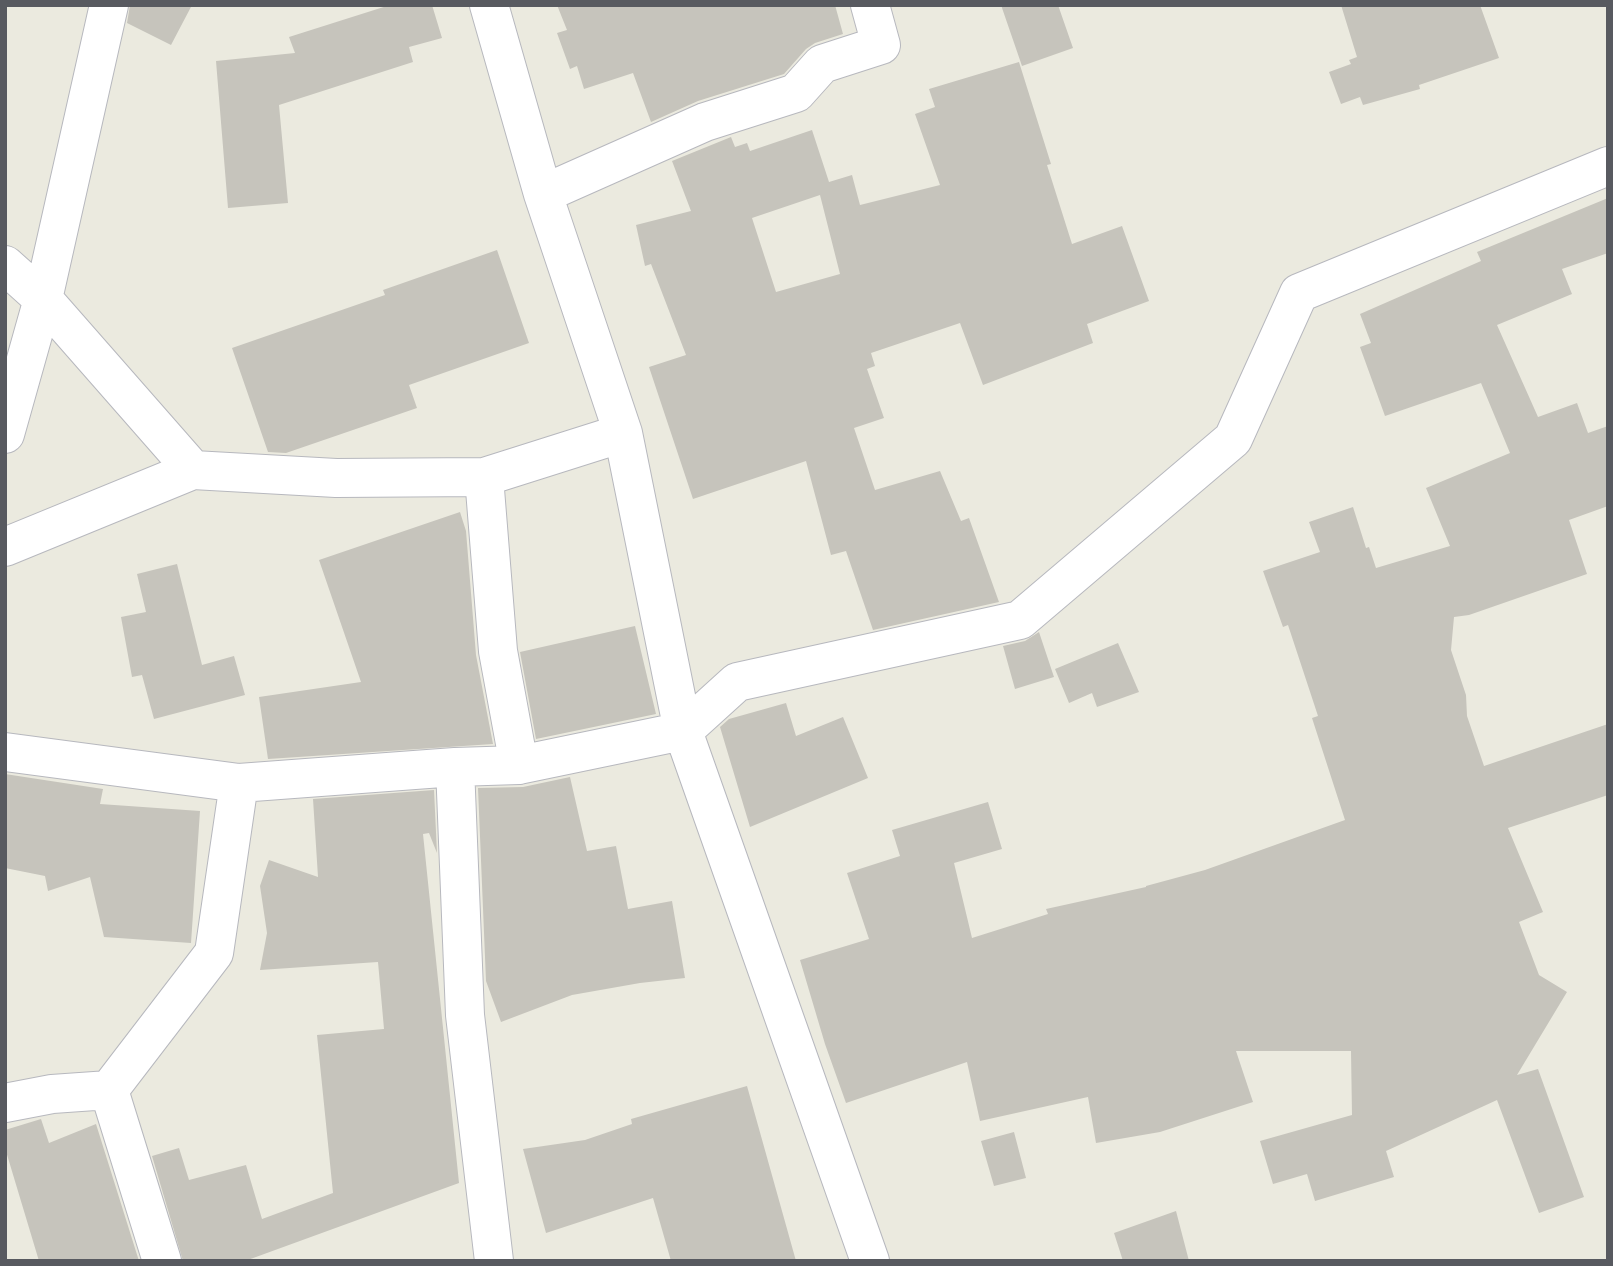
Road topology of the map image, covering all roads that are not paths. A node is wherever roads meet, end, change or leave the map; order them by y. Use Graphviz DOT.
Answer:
graph roads {
  1 [pos="109,5"];
  2 [pos="489,5"];
  3 [pos="870,5"];
  4 [pos="1608,166"];
  5 [pos="544,194"];
  6 [pos="5,265"];
  7 [pos="43,299"];
  8 [pos="623,433"];
  9 [pos="5,434"];
  10 [pos="193,470"];
  11 [pos="484,477"];
  12 [pos="5,547"];
  13 [pos="682,731"];
  14 [pos="5,752"];
  15 [pos="519,765"];
  16 [pos="455,767"];
  17 [pos="239,783"];
  18 [pos="109,1090"];
  19 [pos="5,1103"];
  20 [pos="162,1261"];
  21 [pos="494,1261"];
  22 [pos="870,1261"];
  1 -- 7 [label="street"];
  2 -- 5 [label="street"];
  3 -- 5 [label="street"];
  4 -- 13 [label="street"];
  5 -- 8 [label="street"];
  6 -- 7 [label="street"];
  7 -- 9 [label="street"];
  7 -- 10 [label="street"];
  8 -- 11 [label="street"];
  8 -- 13 [label="street"];
  10 -- 11 [label="street"];
  10 -- 12 [label="street"];
  11 -- 15 [label="street"];
  13 -- 15 [label="street"];
  13 -- 22 [label="street"];
  14 -- 17 [label="street"];
  15 -- 16 [label="street"];
  16 -- 17 [label="street"];
  16 -- 21 [label="street"];
  17 -- 18 [label="street"];
  18 -- 19 [label="street"];
  18 -- 20 [label="street"];
}
